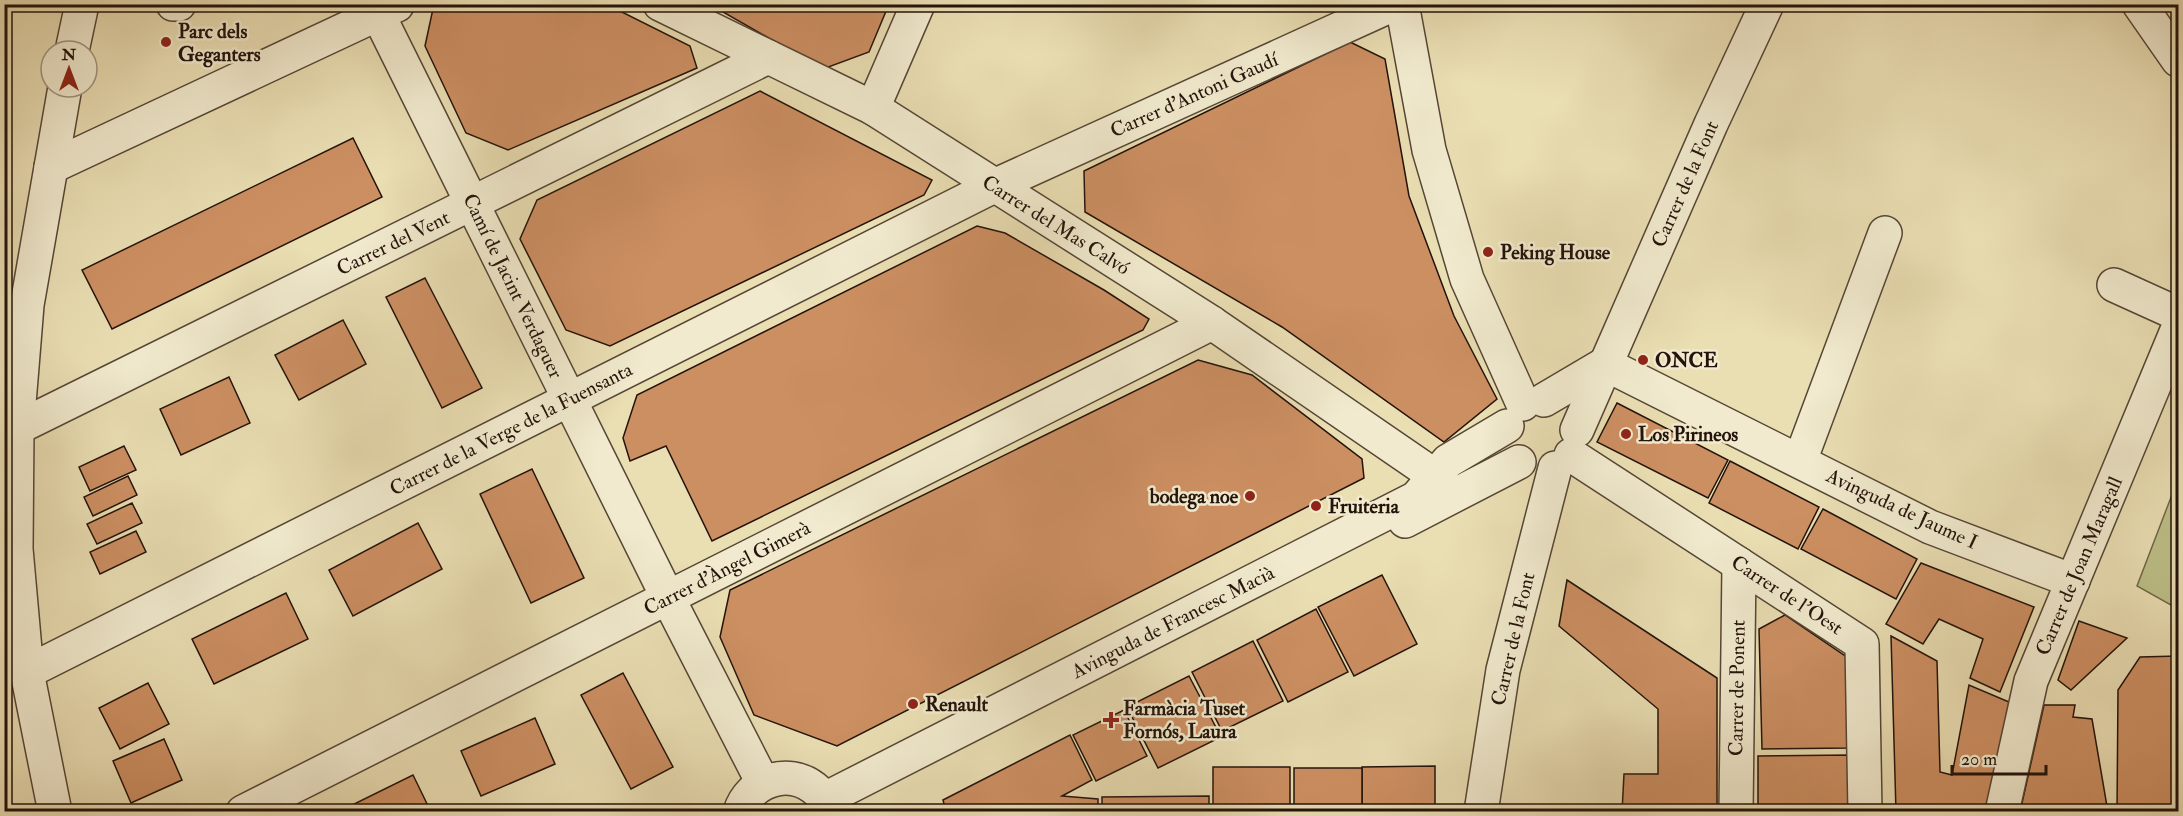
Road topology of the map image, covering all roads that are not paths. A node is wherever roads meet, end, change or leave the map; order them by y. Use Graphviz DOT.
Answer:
graph roads {
  1 [pos="82,4"];
  2 [pos="173,4"];
  3 [pos="179,4"];
  4 [pos="660,4"];
  5 [pos="918,4"];
  6 [pos="1394,4"];
  7 [pos="1402,4"];
  8 [pos="1767,4"];
  9 [pos="2139,4"];
  10 [pos="387,9"];
  11 [pos="75,39"];
  12 [pos="768,57"];
  13 [pos="2178,60"];
  14 [pos="63,99"];
  15 [pos="873,108"];
  16 [pos="51,167"];
  17 [pos="994,186"];
  18 [pos="472,204"];
  19 [pos="1885,233"];
  20 [pos="2114,285"];
  21 [pos="2178,314"];
  22 [pos="1212,323"];
  23 [pos="2178,328"];
  24 [pos="1605,364"];
  25 [pos="569,399"];
  26 [pos="1525,410"];
  27 [pos="17,428"];
  28 [pos="1567,451"];
  29 [pos="1800,461"];
  30 [pos="1519,462"];
  31 [pos="1435,476"];
  32 [pos="1739,564"];
  33 [pos="2073,581"];
  34 [pos="668,598"];
  35 [pos="27,672"];
  36 [pos="763,783"];
  37 [pos="830,808"];
  38 [pos="55,812"];
  39 [pos="243,812"];
  40 [pos="740,812"];
  41 [pos="1481,812"];
  42 [pos="1736,812"];
  43 [pos="1865,812"];
  44 [pos="2002,812"];
  1 -- 11 [label="street"];
  2 -- 3 [label="street"];
  4 -- 12 [label="street, Carrer del Mas Calvó"];
  5 -- 15 [label="street"];
  6 -- 17 [label="street, Carrer d'Antoni Gaudí"];
  7 -- 26 [label="street"];
  8 -- 24 [label="street, Carrer de la Font"];
  9 -- 13 [label="street"];
  10 -- 16 [label="street"];
  10 -- 18 [label="street, Camí de Jacint Verdaguer"];
  12 -- 15 [label="street, Carrer del Mas Calvó"];
  12 -- 18 [label="street, Carrer del Vent"];
  14 -- 16 [label="street"];
  15 -- 17 [label="street, Carrer del Mas Calvó"];
  16 -- 27 [label="street"];
  17 -- 22 [label="street, Carrer del Mas Calvó"];
  17 -- 25 [label="street, Carrer de la Verge de la Fuensanta"];
  18 -- 25 [label="street, Camí de Jacint Verdaguer"];
  18 -- 27 [label="street, Carrer del Vent"];
  19 -- 29 [label="street"];
  20 -- 21 [label="street"];
  22 -- 31 [label="street, Carrer del Mas Calvó"];
  22 -- 34 [label="street, Carrer d'Àngel Gimerà"];
  23 -- 33 [label="street, Carrer de Joan Maragall"];
  24 -- 26 [label="street"];
  24 -- 28 [label="street, Carrer de la Font"];
  24 -- 29 [label="street, Avinguda de Jaume I"];
  25 -- 34 [label="street, Camí de Jacint Verdaguer"];
  25 -- 35 [label="street, Carrer de la Verge de la Fuensanta"];
  26 -- 28 [label="street"];
  26 -- 30 [label="street"];
  26 -- 31 [label="street, Avinguda de Francesc Macià"];
  27 -- 35 [label="street"];
  28 -- 30 [label="street"];
  28 -- 32 [label="street, Carrer de l'Oest"];
  28 -- 41 [label="street, Carrer de la Font"];
  29 -- 33 [label="street, Avinguda de Jaume I"];
  30 -- 37 [label="street, Avinguda de Francesc Macià"];
  31 -- 37 [label="street, Avinguda de Francesc Macià"];
  32 -- 42 [label="street, Carrer de Ponent"];
  32 -- 43 [label="street, Carrer de l'Oest"];
  33 -- 44 [label="street, Carrer de Joan Maragall"];
  34 -- 36 [label="street, Camí de Jacint Verdaguer"];
  34 -- 39 [label="street, Carrer d'Àngel Gimerà"];
  35 -- 38 [label="street"];
  36 -- 37 [label="street"];
  36 -- 40 [label="street"];
}
